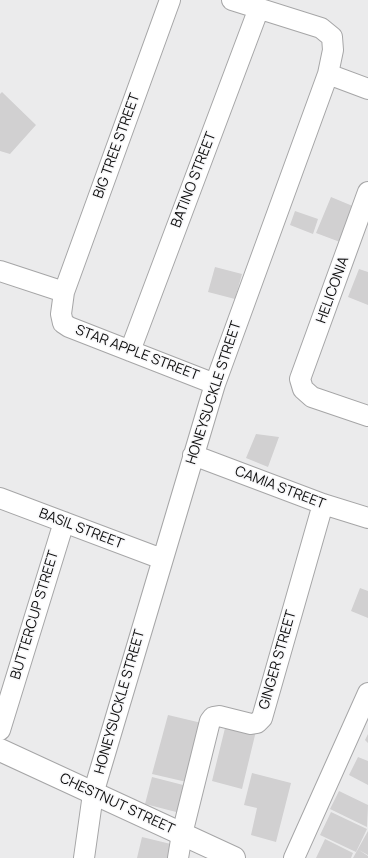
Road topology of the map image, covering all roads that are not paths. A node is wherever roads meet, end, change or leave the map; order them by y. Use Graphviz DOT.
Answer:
graph roads {
  1 [pos="170,0"];
  2 [pos="232,0"];
  3 [pos="259,8"];
  4 [pos="328,74"];
  5 [pos="368,89"];
  6 [pos="368,192"];
  7 [pos="0,271"];
  8 [pos="64,292"];
  9 [pos="130,351"];
  10 [pos="215,384"];
  11 [pos="368,416"];
  12 [pos="193,454"];
  13 [pos="0,498"];
  14 [pos="323,504"];
  15 [pos="368,518"];
  16 [pos="64,522"];
  17 [pos="162,559"];
  18 [pos="368,693"];
  19 [pos="0,730"];
  20 [pos="0,750"];
  21 [pos="93,794"];
  22 [pos="182,834"];
  23 [pos="84,858"];
  24 [pos="178,858"];
  25 [pos="234,858"];
  26 [pos="294,858"];
  1 -- 8 [label="street, BIG TREE STREET"];
  2 -- 3 [label="street, HONEYSUCKLE STREET"];
  3 -- 4 [label="street, HONEYSUCKLE STREET"];
  3 -- 9 [label="street, BATINO STREET"];
  4 -- 5 [label="street"];
  4 -- 10 [label="street, HONEYSUCKLE STREET"];
  6 -- 11 [label="street, HELICONIA"];
  7 -- 8 [label="street"];
  8 -- 9 [label="street, STAR APPLE STREET"];
  9 -- 10 [label="street, STAR APPLE STREET"];
  10 -- 12 [label="street, HONEYSUCKLE STREET"];
  12 -- 14 [label="street, CAMIA STREET"];
  12 -- 17 [label="street, HONEYSUCKLE STREET"];
  13 -- 16 [label="street, BASIL STREET"];
  14 -- 15 [label="street, CAMIA STREET"];
  14 -- 22 [label="street, GINGER STREET"];
  16 -- 17 [label="street, BASIL STREET"];
  16 -- 19 [label="street, BUTTERCUP STREET"];
  17 -- 21 [label="street, HONEYSUCKLE STREET"];
  18 -- 26 [label="street"];
  20 -- 21 [label="street, CHESTNUT STREET"];
  21 -- 22 [label="street, CHESTNUT STREET"];
  21 -- 23 [label="street, HONEYSUCKLE STREET"];
  22 -- 24 [label="street, GINGER STREET"];
  22 -- 25 [label="street, CHESTNUT STREET"];
}
